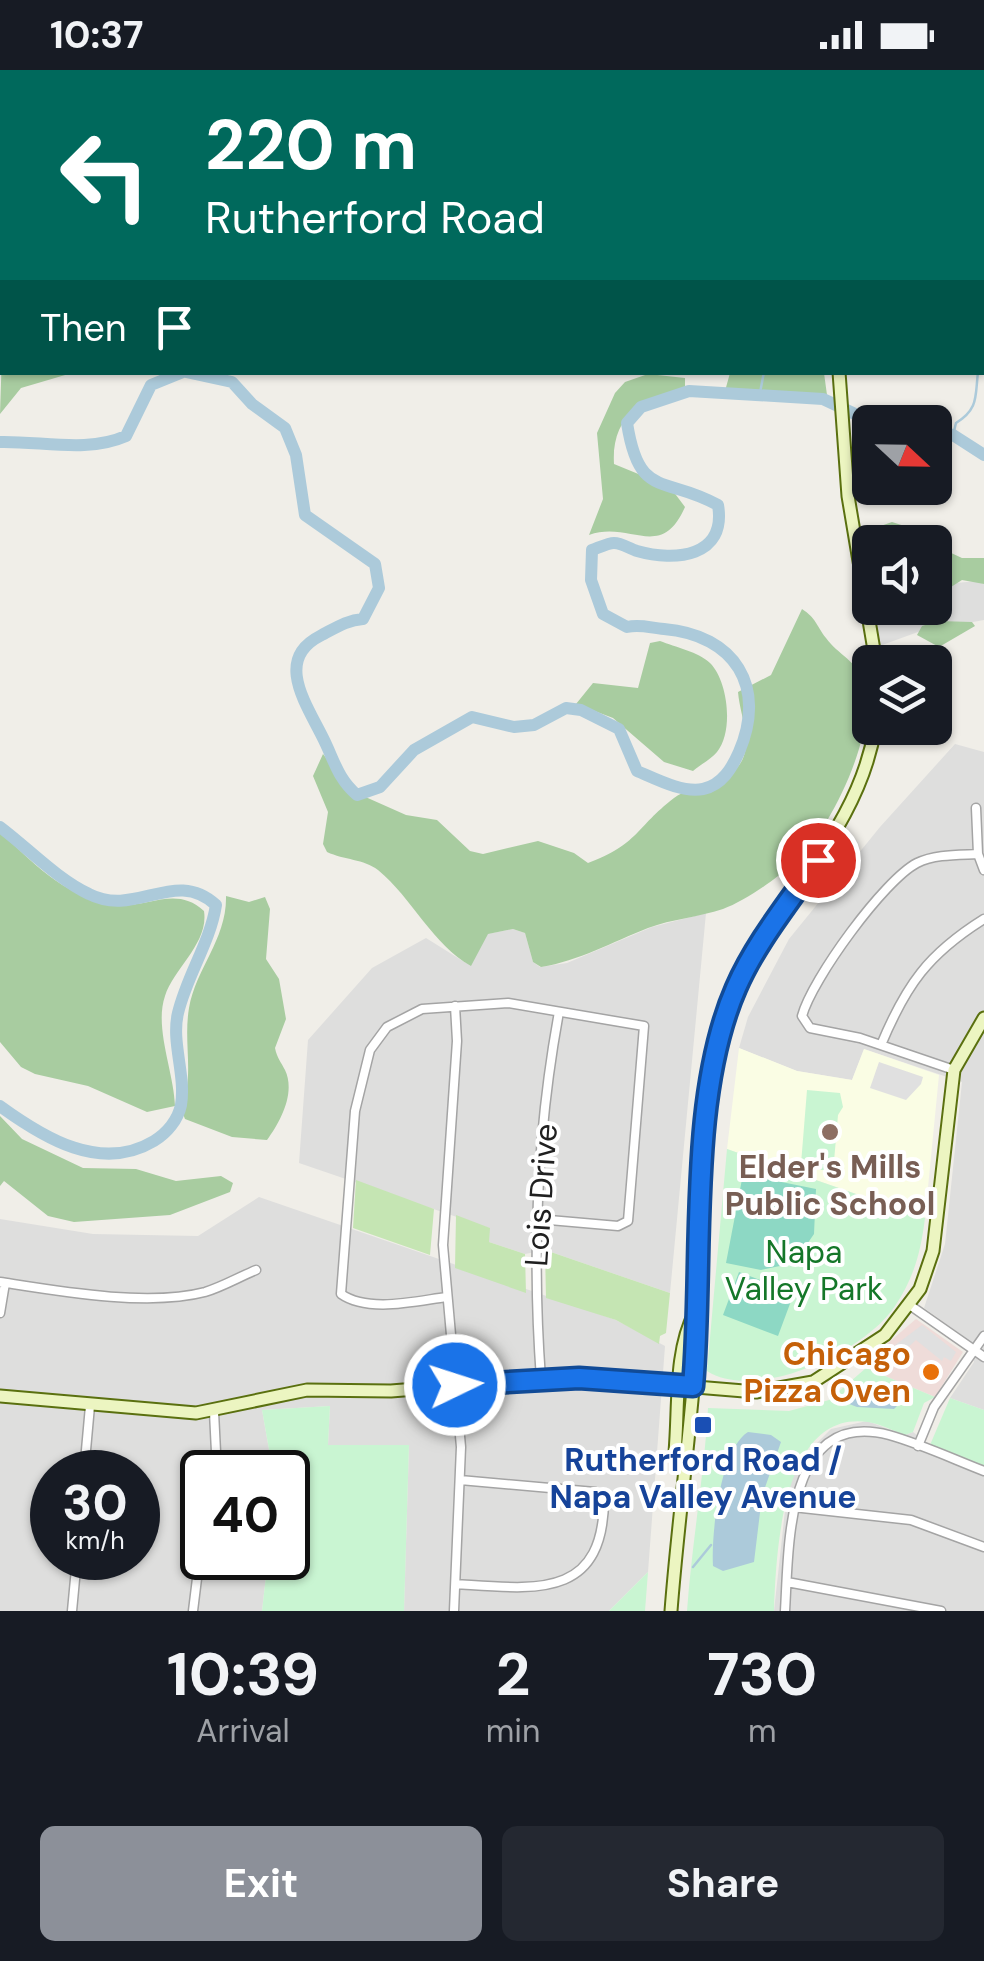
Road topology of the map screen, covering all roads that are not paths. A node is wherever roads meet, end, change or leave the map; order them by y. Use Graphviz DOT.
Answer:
graph roads {
  1 [pos="839,375"];
  2 [pos="873,645"];
  3 [pos="870,745"];
  4 [pos="976,808"];
  5 [pos="978,854"];
  6 [pos="984,870"];
  7 [pos="984,918"];
  8 [pos="455,1006"];
  9 [pos="559,1012"];
  10 [pos="984,1018"];
  11 [pos="881,1045"];
  12 [pos="954,1070"];
  13 [pos="538,1219"];
  14 [pos="256,1270"];
  15 [pos="2,1282"];
  16 [pos="446,1298"];
  17 [pos="911,1306"];
  18 [pos="0,1313"];
  19 [pos="984,1336"];
  20 [pos="974,1350"];
  21 [pos="984,1356"];
  22 [pos="541,1378"];
  23 [pos="455,1385"];
  24 [pos="687,1386"];
  25 [pos="0,1396"];
  26 [pos="90,1406"];
  27 [pos="214,1412"];
  28 [pos="918,1446"];
  29 [pos="86,1450"];
  30 [pos="216,1450"];
  31 [pos="984,1471"];
  32 [pos="460,1480"];
  33 [pos="793,1506"];
  34 [pos="984,1547"];
  35 [pos="75,1580"];
  36 [pos="197,1580"];
  37 [pos="787,1582"];
  38 [pos="456,1584"];
  39 [pos="72,1611"];
  40 [pos="193,1611"];
  41 [pos="454,1611"];
  42 [pos="671,1611"];
  43 [pos="785,1611"];
  44 [pos="941,1611"];
  1 -- 2 [label="street"];
  3 -- 24 [label="street"];
  4 -- 5 [label="street"];
  5 -- 6 [label="street"];
  5 -- 11 [label="street"];
  7 -- 11 [label="street"];
  8 -- 9 [label="street"];
  8 -- 16 [label="street"];
  8 -- 16 [label="street"];
  9 -- 13 [label="street, Lois Drive"];
  9 -- 13 [label="street"];
  10 -- 12 [label="street"];
  11 -- 12 [label="street"];
  12 -- 17 [label="street"];
  13 -- 22 [label="street, Lois Drive"];
  14 -- 15 [label="street"];
  15 -- 18 [label="street"];
  16 -- 23 [label="street"];
  17 -- 20 [label="street"];
  17 -- 24 [label="street"];
  19 -- 20 [label="street"];
  20 -- 21 [label="street"];
  20 -- 28 [label="street"];
  22 -- 23 [label="street"];
  22 -- 24 [label="street"];
  23 -- 27 [label="street"];
  23 -- 32 [label="street"];
  24 -- 42 [label="street"];
  25 -- 26 [label="street"];
  26 -- 27 [label="street"];
  26 -- 29 [label="street"];
  27 -- 30 [label="street"];
  28 -- 31 [label="street"];
  28 -- 33 [label="street"];
  32 -- 38 [label="street"];
  32 -- 38 [label="street"];
  33 -- 34 [label="street"];
  33 -- 37 [label="street"];
  35 -- 39 [label="street"];
  36 -- 40 [label="street"];
  37 -- 43 [label="street"];
  37 -- 44 [label="street"];
  38 -- 41 [label="street"];
}
